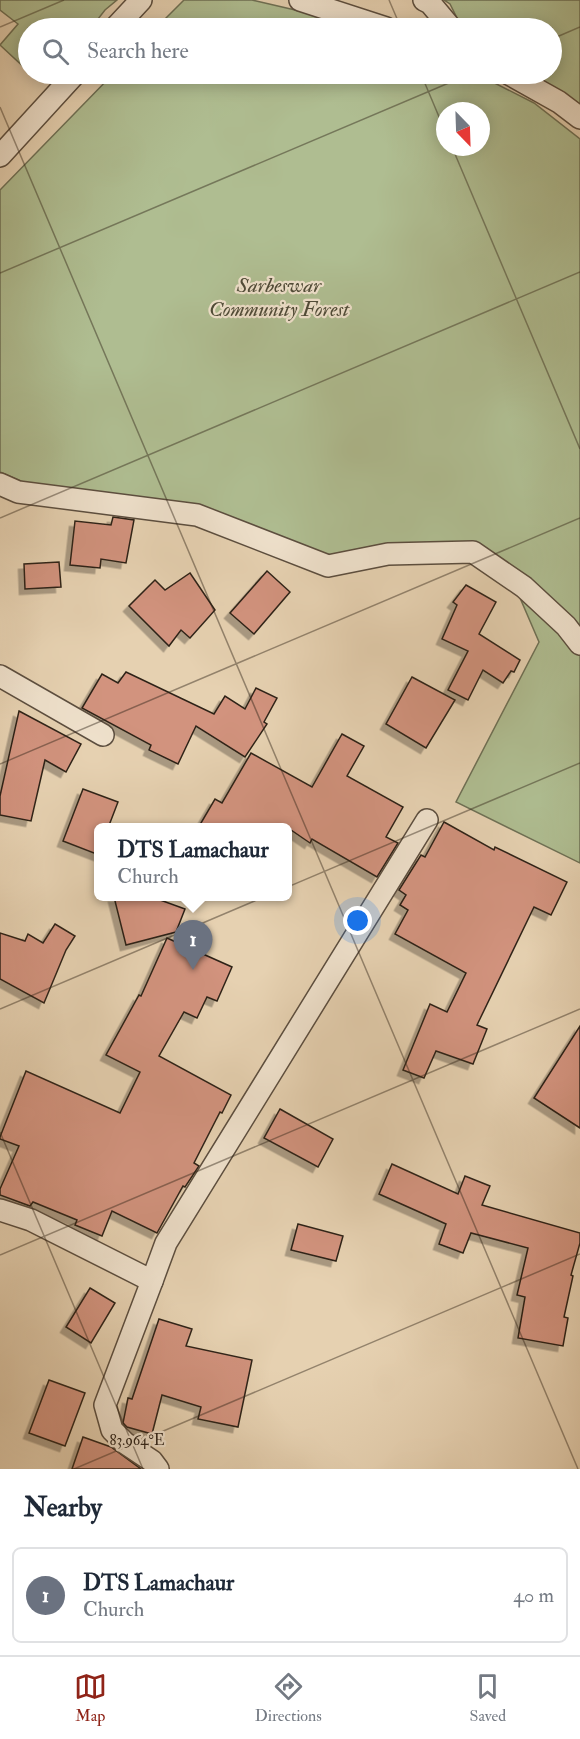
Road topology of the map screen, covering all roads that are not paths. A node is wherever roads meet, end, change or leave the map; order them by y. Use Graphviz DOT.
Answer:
graph roads {
  1 [pos="141,0"];
  2 [pos="300,0"];
  3 [pos="424,0"];
  4 [pos="124,18"];
  5 [pos="355,18"];
  6 [pos="443,18"];
  7 [pos="66,84"];
  8 [pos="527,84"];
  9 [pos="580,118"];
  10 [pos="0,156"];
  11 [pos="0,484"];
  12 [pos="580,644"];
  13 [pos="0,676"];
  14 [pos="103,735"];
  15 [pos="427,820"];
  16 [pos="0,1210"];
  17 [pos="152,1281"];
  18 [pos="158,1469"];
  1 -- 4 [label="street"];
  2 -- 5 [label="street"];
  3 -- 6 [label="street"];
  7 -- 10 [label="street"];
  8 -- 9 [label="street"];
  11 -- 12 [label="street"];
  13 -- 14 [label="street"];
  15 -- 17 [label="street"];
  16 -- 17 [label="street"];
  17 -- 18 [label="street"];
}
